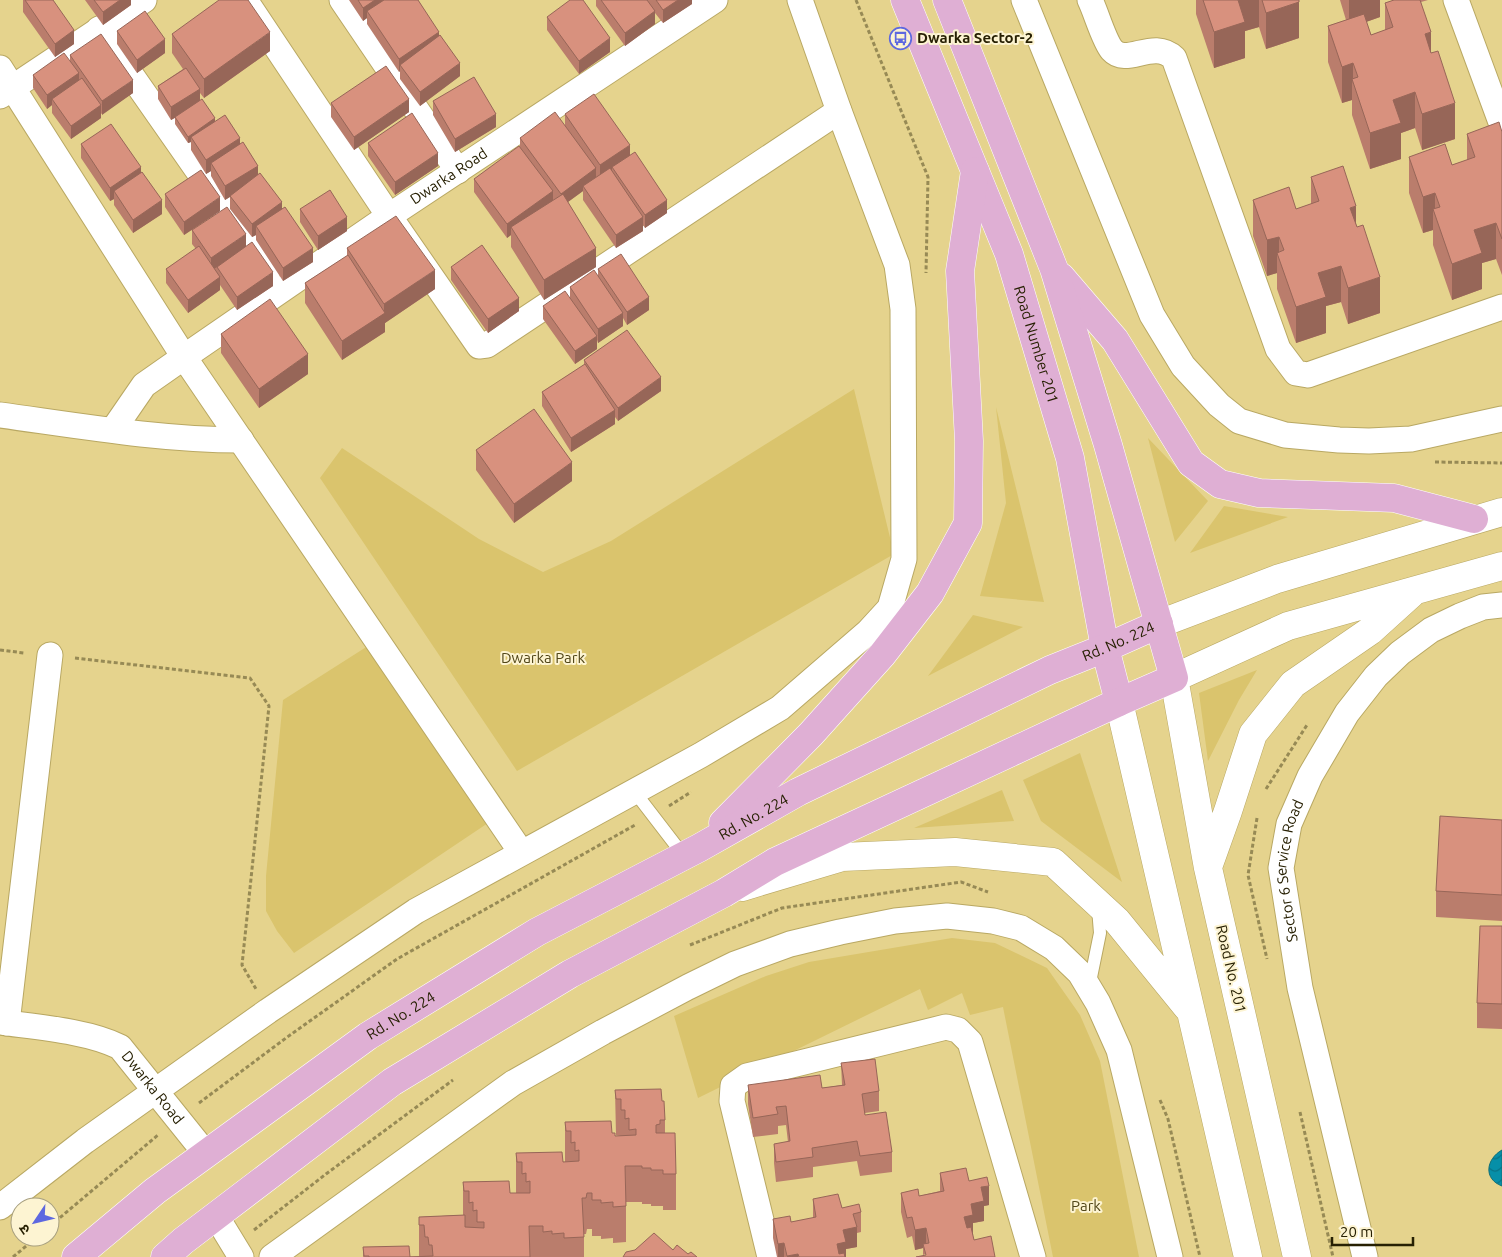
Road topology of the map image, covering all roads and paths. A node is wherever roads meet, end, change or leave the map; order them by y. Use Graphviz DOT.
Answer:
graph roads {
  1 [pos="144,0"];
  2 [pos="245,0"];
  3 [pos="342,0"];
  4 [pos="715,0"];
  5 [pos="800,0"];
  6 [pos="856,0"];
  7 [pos="906,0"];
  8 [pos="947,0"];
  9 [pos="1024,0"];
  10 [pos="1090,0"];
  11 [pos="1456,0"];
  12 [pos="99,29"];
  13 [pos="0,68"];
  14 [pos="7,92"];
  15 [pos="839,111"];
  16 [pos="1502,125"];
  17 [pos="458,170"];
  18 [pos="975,171"];
  19 [pos="389,216"];
  20 [pos="1054,268"];
  21 [pos="926,277"];
  22 [pos="281,290"];
  23 [pos="1502,307"];
  24 [pos="184,357"];
  25 [pos="0,415"];
  26 [pos="1502,419"];
  27 [pos="113,430"];
  28 [pos="240,440"];
  29 [pos="1434,462"];
  30 [pos="1502,463"];
  31 [pos="1502,512"];
  32 [pos="1474,519"];
  33 [pos="1502,566"];
  34 [pos="1415,590"];
  35 [pos="1502,605"];
  36 [pos="1159,624"];
  37 [pos="1106,648"];
  38 [pos="0,650"];
  39 [pos="50,655"];
  40 [pos="1174,678"];
  41 [pos="1120,702"];
  42 [pos="1309,722"];
  43 [pos="694,790"];
  44 [pos="634,791"];
  45 [pos="1264,792"];
  46 [pos="1258,809"];
  47 [pos="653,815"];
  48 [pos="521,852"];
  49 [pos="692,852"];
  50 [pos="1208,868"];
  51 [pos="724,893"];
  52 [pos="989,893"];
  53 [pos="1097,903"];
  54 [pos="682,948"];
  55 [pos="1267,960"];
  56 [pos="1089,987"];
  57 [pos="268,1010"];
  58 [pos="1191,1012"];
  59 [pos="4,1022"];
  60 [pos="286,1038"];
  61 [pos="454,1079"];
  62 [pos="155,1092"];
  63 [pos="1157,1092"];
  64 [pos="1300,1109"];
  65 [pos="177,1120"];
  66 [pos="206,1154"];
  67 [pos="0,1207"];
  68 [pos="216,1216"];
  69 [pos="60,1218"];
  70 [pos="25,1247"];
  71 [pos="237,1252"];
  72 [pos="13,1257"];
  73 [pos="76,1257"];
  74 [pos="165,1257"];
  75 [pos="272,1257"];
  76 [pos="770,1257"];
  77 [pos="1033,1257"];
  78 [pos="1170,1257"];
  79 [pos="1200,1257"];
  80 [pos="1248,1257"];
  81 [pos="1297,1257"];
  82 [pos="1334,1257"];
  83 [pos="1365,1257"];
  1 -- 12 [label="street"];
  2 -- 19 [label="street"];
  3 -- 17 [label="street"];
  4 -- 17 [label="street, Dwarka Road"];
  5 -- 15 [label="street"];
  6 -- 21 [label="path"];
  7 -- 18 [label="main road, Road Number 201"];
  8 -- 20 [label="main road"];
  9 -- 26 [label="street"];
  10 -- 23 [label="street"];
  11 -- 16 [label="street"];
  12 -- 14 [label="street"];
  12 -- 22 [label="street"];
  13 -- 14 [label="street"];
  14 -- 24 [label="street"];
  15 -- 19 [label="street"];
  15 -- 44 [label="street"];
  17 -- 19 [label="street, Dwarka Road"];
  18 -- 37 [label="main road, Road Number 201"];
  18 -- 49 [label="main road"];
  19 -- 22 [label="street, Dwarka Road"];
  20 -- 32 [label="main road"];
  20 -- 36 [label="main road"];
  22 -- 24 [label="street, Dwarka Road"];
  24 -- 27 [label="street, Dwarka Road"];
  24 -- 28 [label="street"];
  25 -- 27 [label="street"];
  27 -- 28 [label="street"];
  28 -- 48 [label="street"];
  29 -- 30 [label="path"];
  31 -- 32 [label="main road, Rd. No. 224"];
  32 -- 36 [label="main road, Rd. No. 224"];
  33 -- 34 [label="main road"];
  34 -- 40 [label="main road"];
  34 -- 50 [label="main road"];
  35 -- 83 [label="street, Sector 6 Service Road"];
  36 -- 37 [label="main road, Rd. No. 224"];
  36 -- 40 [label="main road"];
  37 -- 41 [label="main road, Road Number 201"];
  37 -- 49 [label="main road, Rd. No. 224"];
  38 -- 39 [label="path"];
  39 -- 57 [label="path"];
  39 -- 59 [label="street"];
  40 -- 41 [label="main road"];
  40 -- 50 [label="main road, Road No. 201"];
  41 -- 51 [label="main road"];
  41 -- 58 [label="main road"];
  42 -- 45 [label="path"];
  43 -- 47 [label="path"];
  44 -- 47 [label="lane"];
  44 -- 48 [label="street"];
  46 -- 55 [label="path"];
  47 -- 49 [label="lane"];
  47 -- 60 [label="path"];
  48 -- 57 [label="street"];
  49 -- 66 [label="main road, Rd. No. 224"];
  50 -- 81 [label="main road, Road No. 201"];
  51 -- 53 [label="main road"];
  51 -- 68 [label="main road"];
  52 -- 54 [label="path"];
  53 -- 56 [label="lane"];
  53 -- 58 [label="main road"];
  56 -- 75 [label="street"];
  56 -- 78 [label="street"];
  57 -- 60 [label="path"];
  57 -- 62 [label="street"];
  58 -- 80 [label="main road"];
  59 -- 62 [label="street, Dwarka Road"];
  60 -- 65 [label="path"];
  61 -- 71 [label="path"];
  62 -- 65 [label="street, Dwarka Road"];
  62 -- 67 [label="street"];
  63 -- 79 [label="path"];
  64 -- 82 [label="path"];
  65 -- 66 [label="street, Dwarka Road"];
  65 -- 69 [label="path"];
  66 -- 73 [label="main road, Rd. No. 224"];
  68 -- 71 [label="street"];
  68 -- 74 [label="main road"];
  70 -- 72 [label="path"];
  76 -- 77 [label="street"];
}
